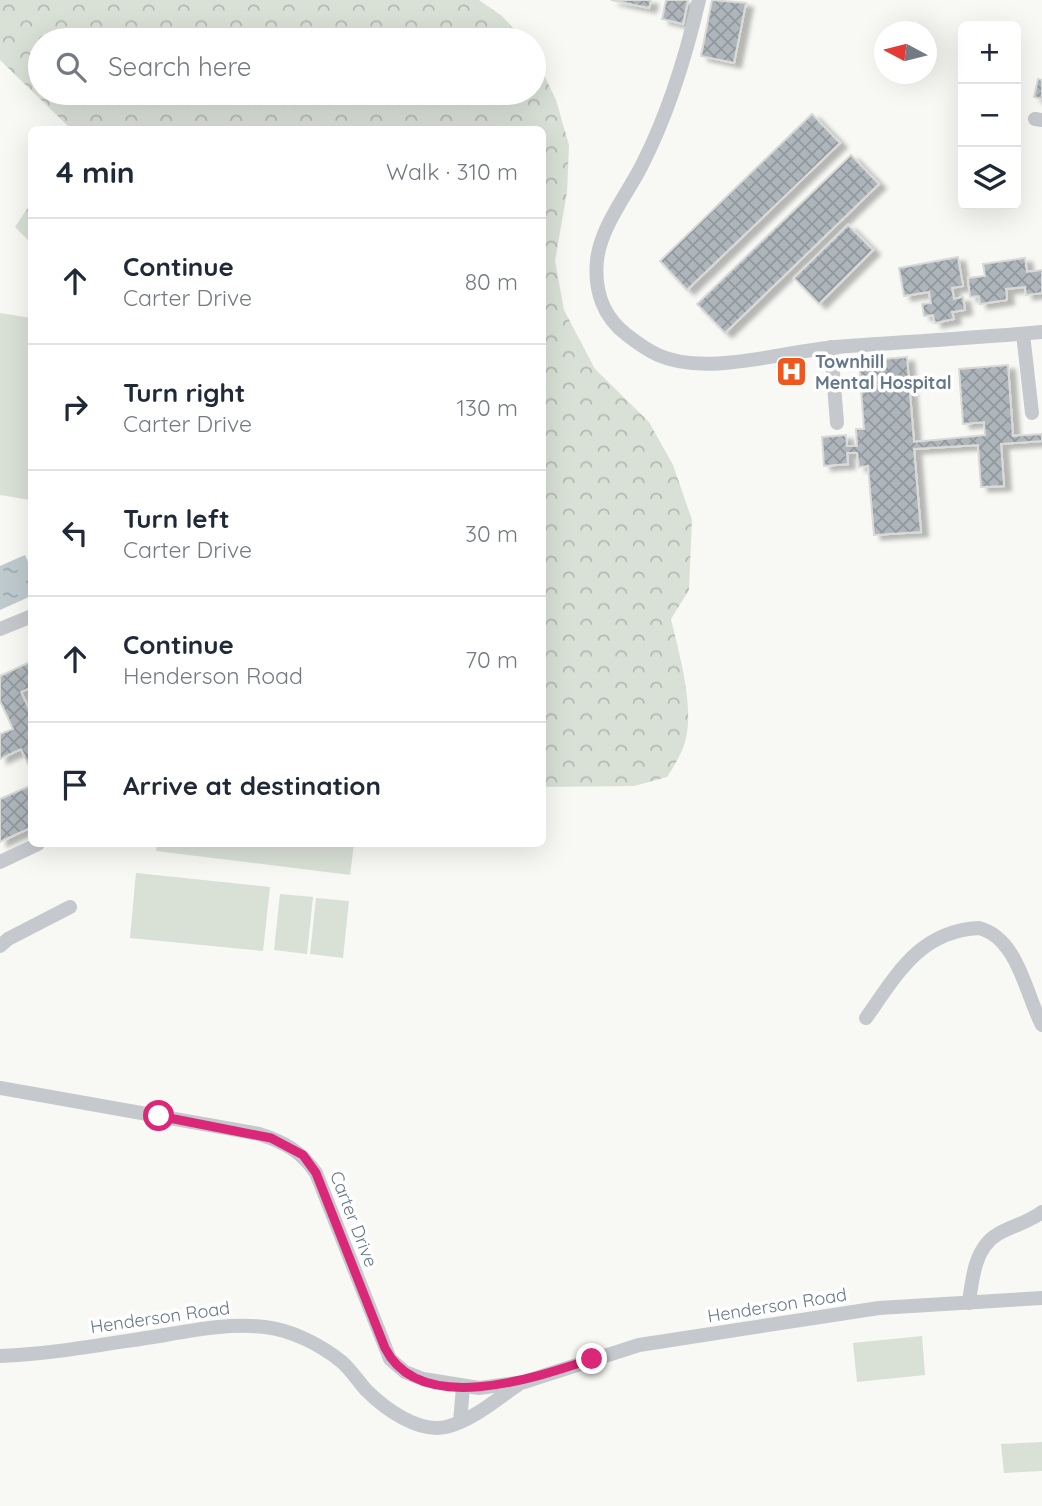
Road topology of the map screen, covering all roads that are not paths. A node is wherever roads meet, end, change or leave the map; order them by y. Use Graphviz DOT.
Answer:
graph roads {
  1 [pos="699,0"];
  2 [pos="1042,332"];
  3 [pos="1023,334"];
  4 [pos="831,347"];
  5 [pos="1032,413"];
  6 [pos="836,423"];
  7 [pos="28,618"];
  8 [pos="0,629"];
  9 [pos="32,847"];
  10 [pos="0,862"];
  11 [pos="70,907"];
  12 [pos="0,946"];
  13 [pos="866,1018"];
  14 [pos="1042,1025"];
  15 [pos="0,1088"];
  16 [pos="1042,1212"];
  17 [pos="1042,1298"];
  18 [pos="969,1303"];
  19 [pos="0,1356"];
  20 [pos="524,1382"];
  21 [pos="463,1387"];
  22 [pos="460,1422"];
  1 -- 4 [label="street"];
  2 -- 3 [label="street"];
  3 -- 4 [label="street"];
  3 -- 5 [label="street"];
  4 -- 6 [label="street"];
  7 -- 8 [label="street"];
  9 -- 10 [label="street"];
  11 -- 12 [label="street"];
  13 -- 14 [label="street"];
  15 -- 21 [label="street, Carter Drive"];
  16 -- 18 [label="street"];
  17 -- 18 [label="street, Henderson Road"];
  18 -- 20 [label="street, Henderson Road"];
  19 -- 22 [label="street, Henderson Road"];
  20 -- 21 [label="street, Henderson Road"];
  20 -- 22 [label="street, Henderson Road"];
  21 -- 22 [label="street"];
}
